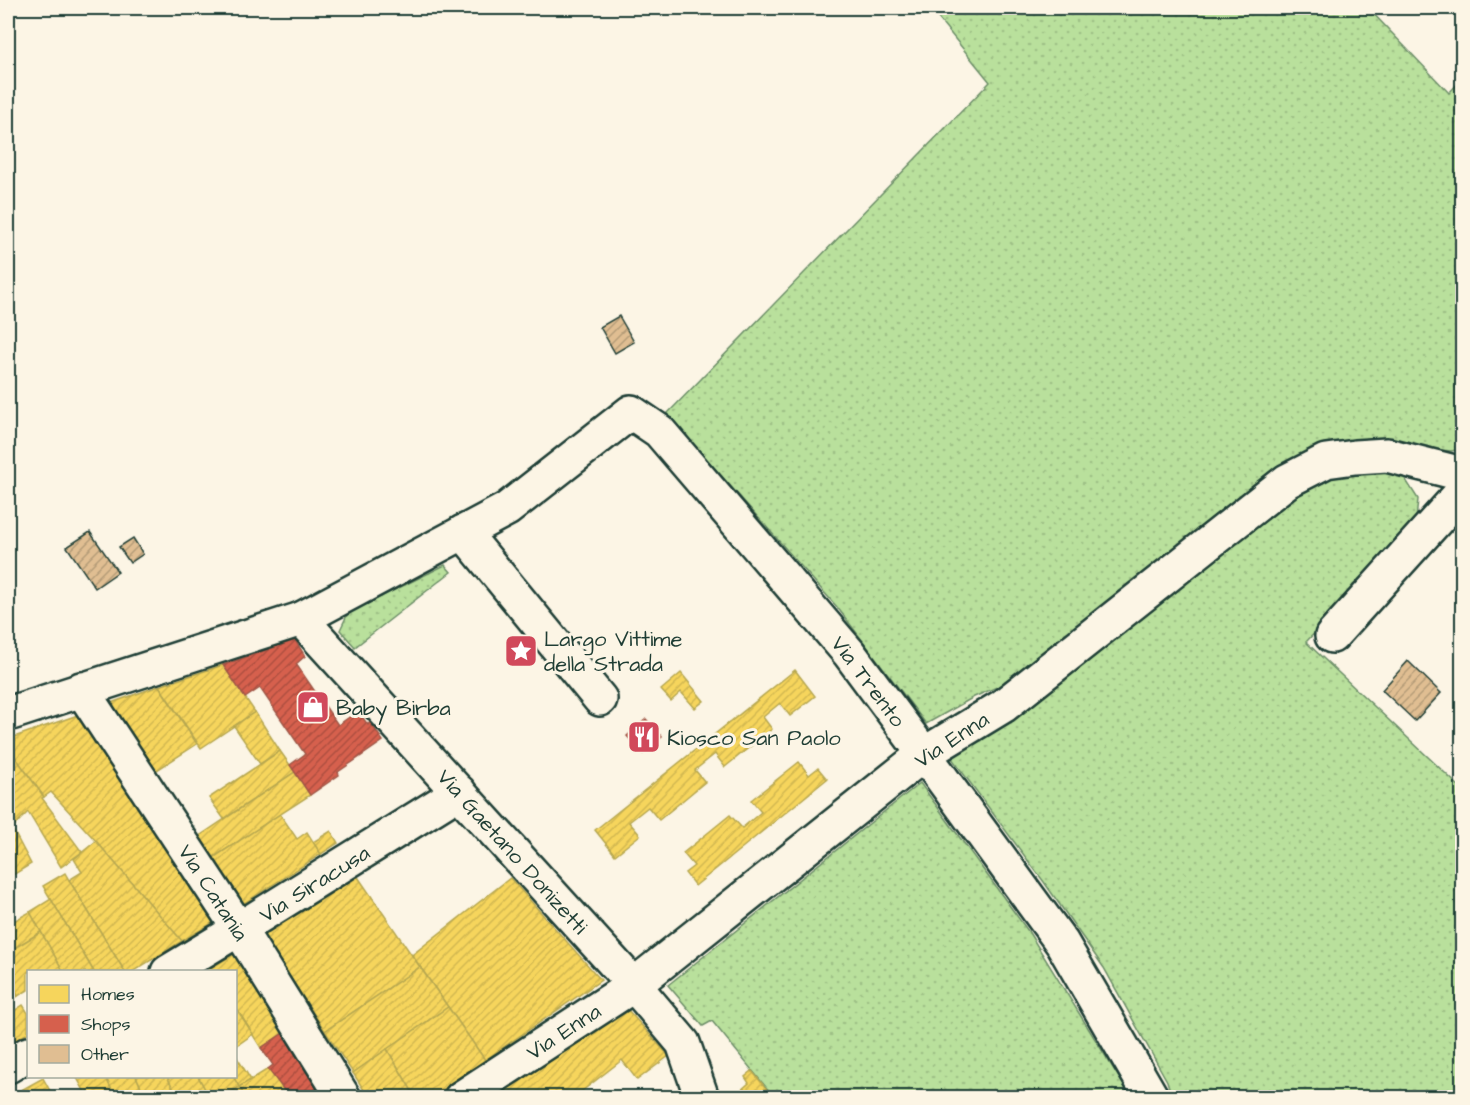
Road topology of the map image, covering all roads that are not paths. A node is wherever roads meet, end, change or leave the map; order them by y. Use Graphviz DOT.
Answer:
graph roads {
  1 [pos="1462,474"];
  2 [pos="1462,492"];
  3 [pos="463,532"];
  4 [pos="301,619"];
  5 [pos="1332,636"];
  6 [pos="81,689"];
  7 [pos="600,699"];
  8 [pos="8,714"];
  9 [pos="924,754"];
  10 [pos="459,792"];
  11 [pos="239,929"];
  12 [pos="171,970"];
  13 [pos="634,985"];
  14 [pos="27,1055"];
  15 [pos="8,1066"];
  16 [pos="344,1098"];
  17 [pos="461,1098"];
  18 [pos="702,1098"];
  19 [pos="1152,1098"];
  1 -- 9 [label="street, Via Enna"];
  2 -- 5 [label="street"];
  3 -- 4 [label="street"];
  3 -- 7 [label="street"];
  3 -- 9 [label="street, Via Trento"];
  4 -- 6 [label="street"];
  4 -- 10 [label="street, Via Gaetano Donizetti"];
  6 -- 8 [label="street"];
  6 -- 11 [label="street, Via Catania"];
  9 -- 13 [label="street, Via Enna"];
  9 -- 19 [label="street, Via Trento"];
  10 -- 11 [label="street, Via Siracusa"];
  10 -- 13 [label="street, Via Gaetano Donizetti"];
  11 -- 12 [label="street, Via Siracusa"];
  11 -- 16 [label="street, Via Catania"];
  13 -- 17 [label="street, Via Enna"];
  13 -- 18 [label="street, Via Gaetano Donizetti"];
  14 -- 15 [label="street"];
}
